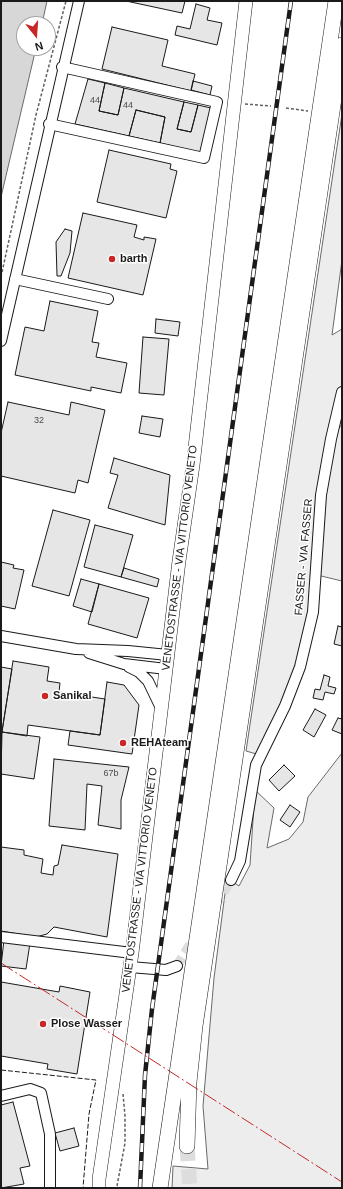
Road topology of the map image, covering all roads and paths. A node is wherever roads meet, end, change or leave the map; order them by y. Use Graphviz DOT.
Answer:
graph roads {
  1 [pos="66,1"];
  2 [pos="78,1"];
  3 [pos="246,1"];
  4 [pos="336,1"];
  5 [pos="342,45"];
  6 [pos="62,67"];
  7 [pos="234,103"];
  8 [pos="271,106"];
  9 [pos="286,108"];
  10 [pos="312,112"];
  11 [pos="36,115"];
  12 [pos="41,116"];
  13 [pos="49,124"];
  14 [pos="1,277"];
  15 [pos="15,279"];
  16 [pos="108,299"];
  17 [pos="1,341"];
  18 [pos="342,392"];
  19 [pos="1,636"];
  20 [pos="76,649"];
  21 [pos="168,655"];
  22 [pos="124,664"];
  23 [pos="166,669"];
  24 [pos="161,708"];
  25 [pos="231,880"];
  26 [pos="1,937"];
  27 [pos="132,953"];
  28 [pos="177,966"];
  29 [pos="130,967"];
  30 [pos="123,1087"];
  31 [pos="1,1096"];
  32 [pos="188,1146"];
  33 [pos="98,1185"];
  34 [pos="117,1186"];
  35 [pos="50,1188"];
  36 [pos="160,1188"];
  1 -- 11 [label="path"];
  2 -- 6 [label="street"];
  3 -- 7 [label="main road, VENETOSTRASSE - VIA VITTORIO VENETO"];
  4 -- 36 [label="highway"];
  5 -- 32 [label="highway"];
  6 -- 13 [label="street"];
  6 -- 13 [label="street"];
  7 -- 8 [label="path"];
  7 -- 21 [label="main road, VENETOSTRASSE - VIA VITTORIO VENETO"];
  9 -- 10 [label="path"];
  11 -- 12 [label="path"];
  11 -- 14 [label="path"];
  13 -- 15 [label="street"];
  15 -- 16 [label="street"];
  15 -- 17 [label="street"];
  18 -- 25 [label="street, FASSER - VIA FASSER"];
  19 -- 20 [label="street"];
  20 -- 21 [label="street"];
  20 -- 22 [label="street"];
  21 -- 23 [label="main road, VENETOSTRASSE - VIA VITTORIO VENETO"];
  22 -- 23 [label="street"];
  22 -- 24 [label="street"];
  23 -- 24 [label="main road, VENETOSTRASSE - VIA VITTORIO VENETO"];
  24 -- 27 [label="main road, VENETOSTRASSE - VIA VITTORIO VENETO"];
  26 -- 27 [label="street"];
  27 -- 29 [label="main road, VENETOSTRASSE - VIA VITTORIO VENETO"];
  28 -- 29 [label="street"];
  29 -- 33 [label="main road, VENETOSTRASSE - VIA VITTORIO VENETO"];
  30 -- 34 [label="path"];
  31 -- 35 [label="street"];
}
